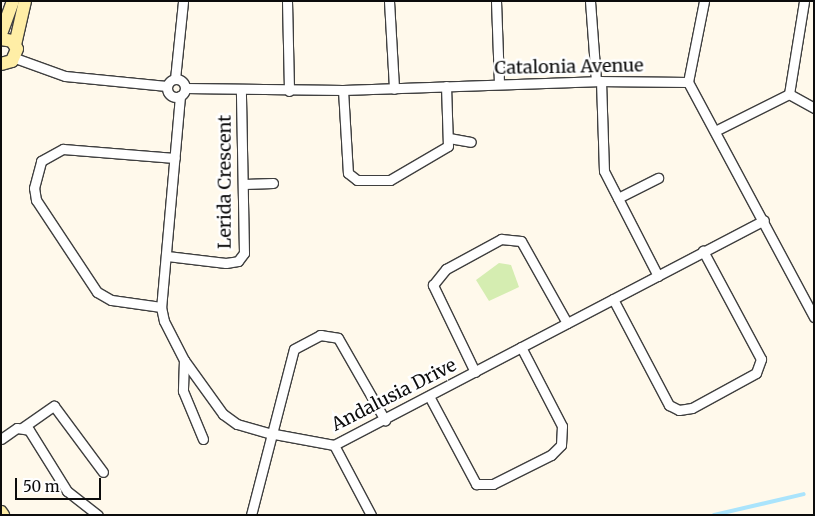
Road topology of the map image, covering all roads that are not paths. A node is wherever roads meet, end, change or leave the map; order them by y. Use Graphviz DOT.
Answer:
graph roads {
  1 [pos="13,1"];
  2 [pos="25,1"];
  3 [pos="183,1"];
  4 [pos="287,1"];
  5 [pos="389,1"];
  6 [pos="496,1"];
  7 [pos="590,1"];
  8 [pos="704,1"];
  9 [pos="804,1"];
  10 [pos="1,34"];
  11 [pos="1,38"];
  12 [pos="15,45"];
  13 [pos="5,63"];
  14 [pos="176,79"];
  15 [pos="598,81"];
  16 [pos="688,82"];
  17 [pos="499,84"];
  18 [pos="167,86"];
  19 [pos="446,86"];
  20 [pos="394,89"];
  21 [pos="343,90"];
  22 [pos="241,91"];
  23 [pos="289,91"];
  24 [pos="183,92"];
  25 [pos="789,94"];
  26 [pos="814,108"];
  27 [pos="717,130"];
  28 [pos="449,138"];
  29 [pos="471,142"];
  30 [pos="175,158"];
  31 [pos="658,178"];
  32 [pos="272,183"];
  33 [pos="244,184"];
  34 [pos="618,198"];
  35 [pos="764,220"];
  36 [pos="703,251"];
  37 [pos="167,256"];
  38 [pos="658,276"];
  39 [pos="613,299"];
  40 [pos="161,307"];
  41 [pos="814,317"];
  42 [pos="567,323"];
  43 [pos="521,347"];
  44 [pos="184,360"];
  45 [pos="475,372"];
  46 [pos="429,396"];
  47 [pos="385,420"];
  48 [pos="22,428"];
  49 [pos="269,433"];
  50 [pos="1,439"];
  51 [pos="202,440"];
  52 [pos="334,445"];
  53 [pos="103,472"];
  54 [pos="98,515"];
  55 [pos="251,515"];
  56 [pos="371,515"];
  1 -- 10 [label="street"];
  2 -- 12 [label="street"];
  3 -- 14 [label="street"];
  4 -- 23 [label="street"];
  5 -- 20 [label="street"];
  6 -- 17 [label="street"];
  7 -- 15 [label="street"];
  8 -- 16 [label="street"];
  9 -- 25 [label="street"];
  11 -- 12 [label="street"];
  12 -- 13 [label="street"];
  13 -- 18 [label="street"];
  14 -- 18 [label="street"];
  14 -- 24 [label="street"];
  15 -- 16 [label="street, Catalonia Avenue"];
  15 -- 17 [label="street, Catalonia Avenue"];
  15 -- 34 [label="street"];
  16 -- 27 [label="street"];
  17 -- 19 [label="street, Catalonia Avenue"];
  18 -- 24 [label="street"];
  19 -- 20 [label="street, Catalonia Avenue"];
  19 -- 28 [label="street"];
  20 -- 21 [label="street, Catalonia Avenue"];
  21 -- 23 [label="street, Catalonia Avenue"];
  21 -- 28 [label="street"];
  22 -- 23 [label="street, Catalonia Avenue"];
  22 -- 24 [label="street, Catalonia Avenue"];
  22 -- 33 [label="street, Lerida Crescent"];
  24 -- 30 [label="street"];
  25 -- 26 [label="street"];
  25 -- 27 [label="street"];
  27 -- 35 [label="street"];
  28 -- 29 [label="street"];
  30 -- 37 [label="street"];
  30 -- 40 [label="street"];
  31 -- 34 [label="street"];
  32 -- 33 [label="street"];
  33 -- 37 [label="street, Lerida Crescent"];
  34 -- 38 [label="street"];
  35 -- 36 [label="street, Andalusia Drive"];
  35 -- 41 [label="street"];
  36 -- 38 [label="street, Andalusia Drive"];
  36 -- 39 [label="street"];
  37 -- 40 [label="street"];
  38 -- 39 [label="street, Andalusia Drive"];
  39 -- 42 [label="street, Andalusia Drive"];
  40 -- 44 [label="street, Andalusia Drive"];
  42 -- 43 [label="street, Andalusia Drive"];
  42 -- 45 [label="street"];
  43 -- 45 [label="street, Andalusia Drive"];
  43 -- 46 [label="street"];
  44 -- 49 [label="street, Andalusia Drive"];
  44 -- 51 [label="street"];
  45 -- 46 [label="street, Andalusia Drive"];
  46 -- 47 [label="street, Andalusia Drive"];
  47 -- 49 [label="street"];
  47 -- 52 [label="street, Andalusia Drive"];
  48 -- 50 [label="street"];
  48 -- 53 [label="street"];
  48 -- 54 [label="street"];
  49 -- 52 [label="street, Andalusia Drive"];
  49 -- 55 [label="street"];
  52 -- 56 [label="street"];
}
